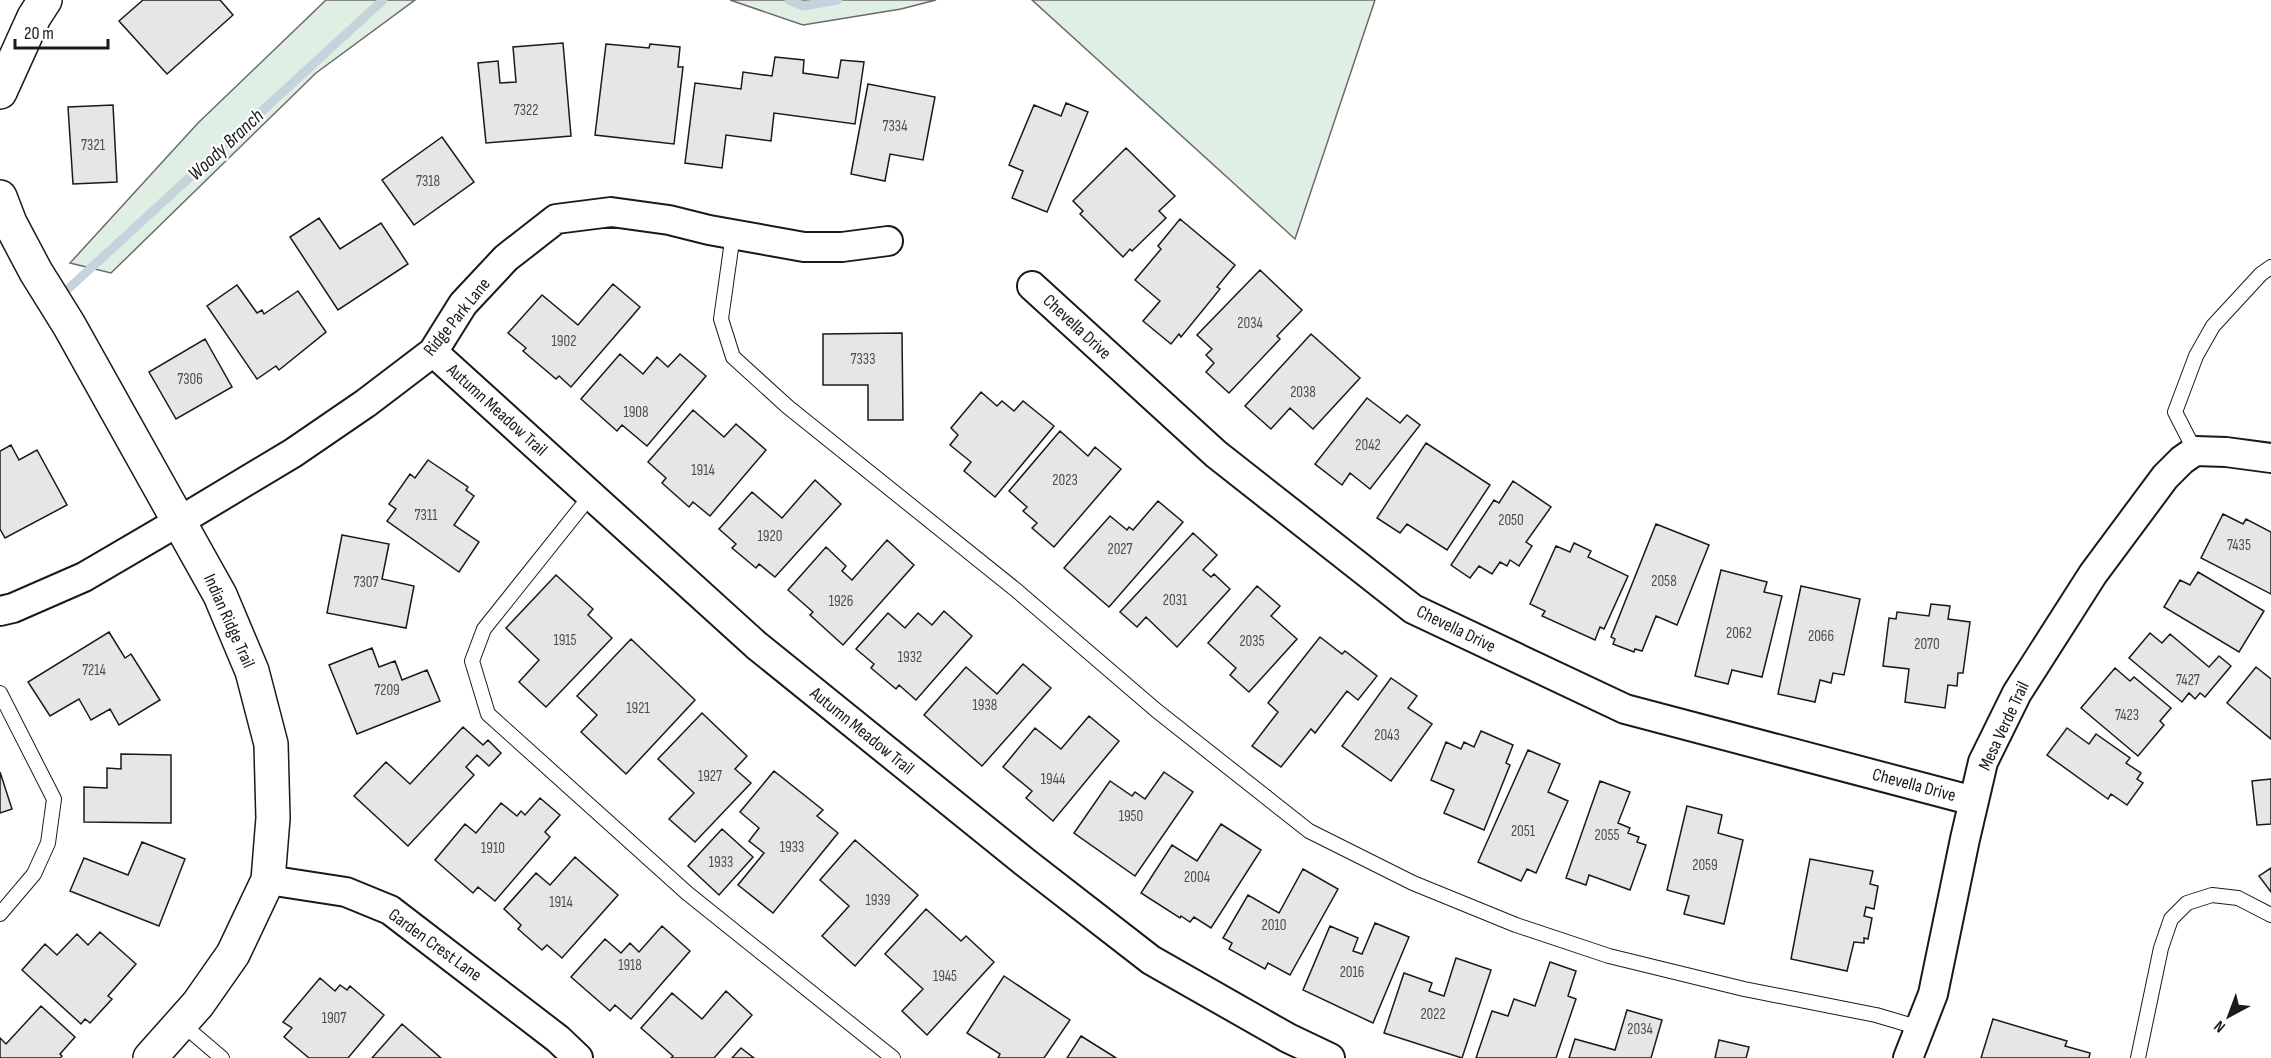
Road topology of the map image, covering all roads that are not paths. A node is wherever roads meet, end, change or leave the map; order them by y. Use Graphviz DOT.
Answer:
graph roads {
  1 [pos="45,0"];
  2 [pos="0,92"];
  3 [pos="0,197"];
  4 [pos="733,234"];
  5 [pos="888,241"];
  6 [pos="2271,267"];
  7 [pos="1032,286"];
  8 [pos="433,352"];
  9 [pos="2195,451"];
  10 [pos="2271,458"];
  11 [pos="591,495"];
  12 [pos="178,522"];
  13 [pos="0,611"];
  14 [pos="0,693"];
  15 [pos="1974,801"];
  16 [pos="268,879"];
  17 [pos="0,914"];
  18 [pos="2271,915"];
  19 [pos="181,1023"];
  20 [pos="1920,1028"];
  21 [pos="150,1058"];
  22 [pos="222,1058"];
  23 [pos="578,1058"];
  24 [pos="893,1058"];
  25 [pos="1330,1058"];
  26 [pos="1908,1058"];
  27 [pos="2138,1058"];
  1 -- 2 [label="street"];
  3 -- 12 [label="street, Indian Ridge Trail"];
  4 -- 5 [label="street, Ridge Park Lane"];
  4 -- 8 [label="street, Ridge Park Lane"];
  4 -- 20 [label="lane"];
  6 -- 9 [label="lane"];
  7 -- 15 [label="street, Chevella Drive"];
  8 -- 11 [label="street, Autumn Meadow Trail"];
  8 -- 12 [label="street, Ridge Park Lane"];
  9 -- 10 [label="street"];
  9 -- 15 [label="street, Mesa Verde Trail"];
  11 -- 24 [label="lane"];
  11 -- 25 [label="street, Autumn Meadow Trail"];
  12 -- 13 [label="street, Ridge Park Lane"];
  12 -- 16 [label="street, Indian Ridge Trail"];
  14 -- 17 [label="lane"];
  15 -- 20 [label="street, Mesa Verde Trail"];
  16 -- 19 [label="street, Indian Ridge Trail"];
  16 -- 23 [label="street, Garden Crest Lane"];
  18 -- 27 [label="lane"];
  19 -- 21 [label="street, Indian Ridge Trail"];
  19 -- 22 [label="lane"];
  20 -- 26 [label="street, Mesa Verde Trail"];
}
